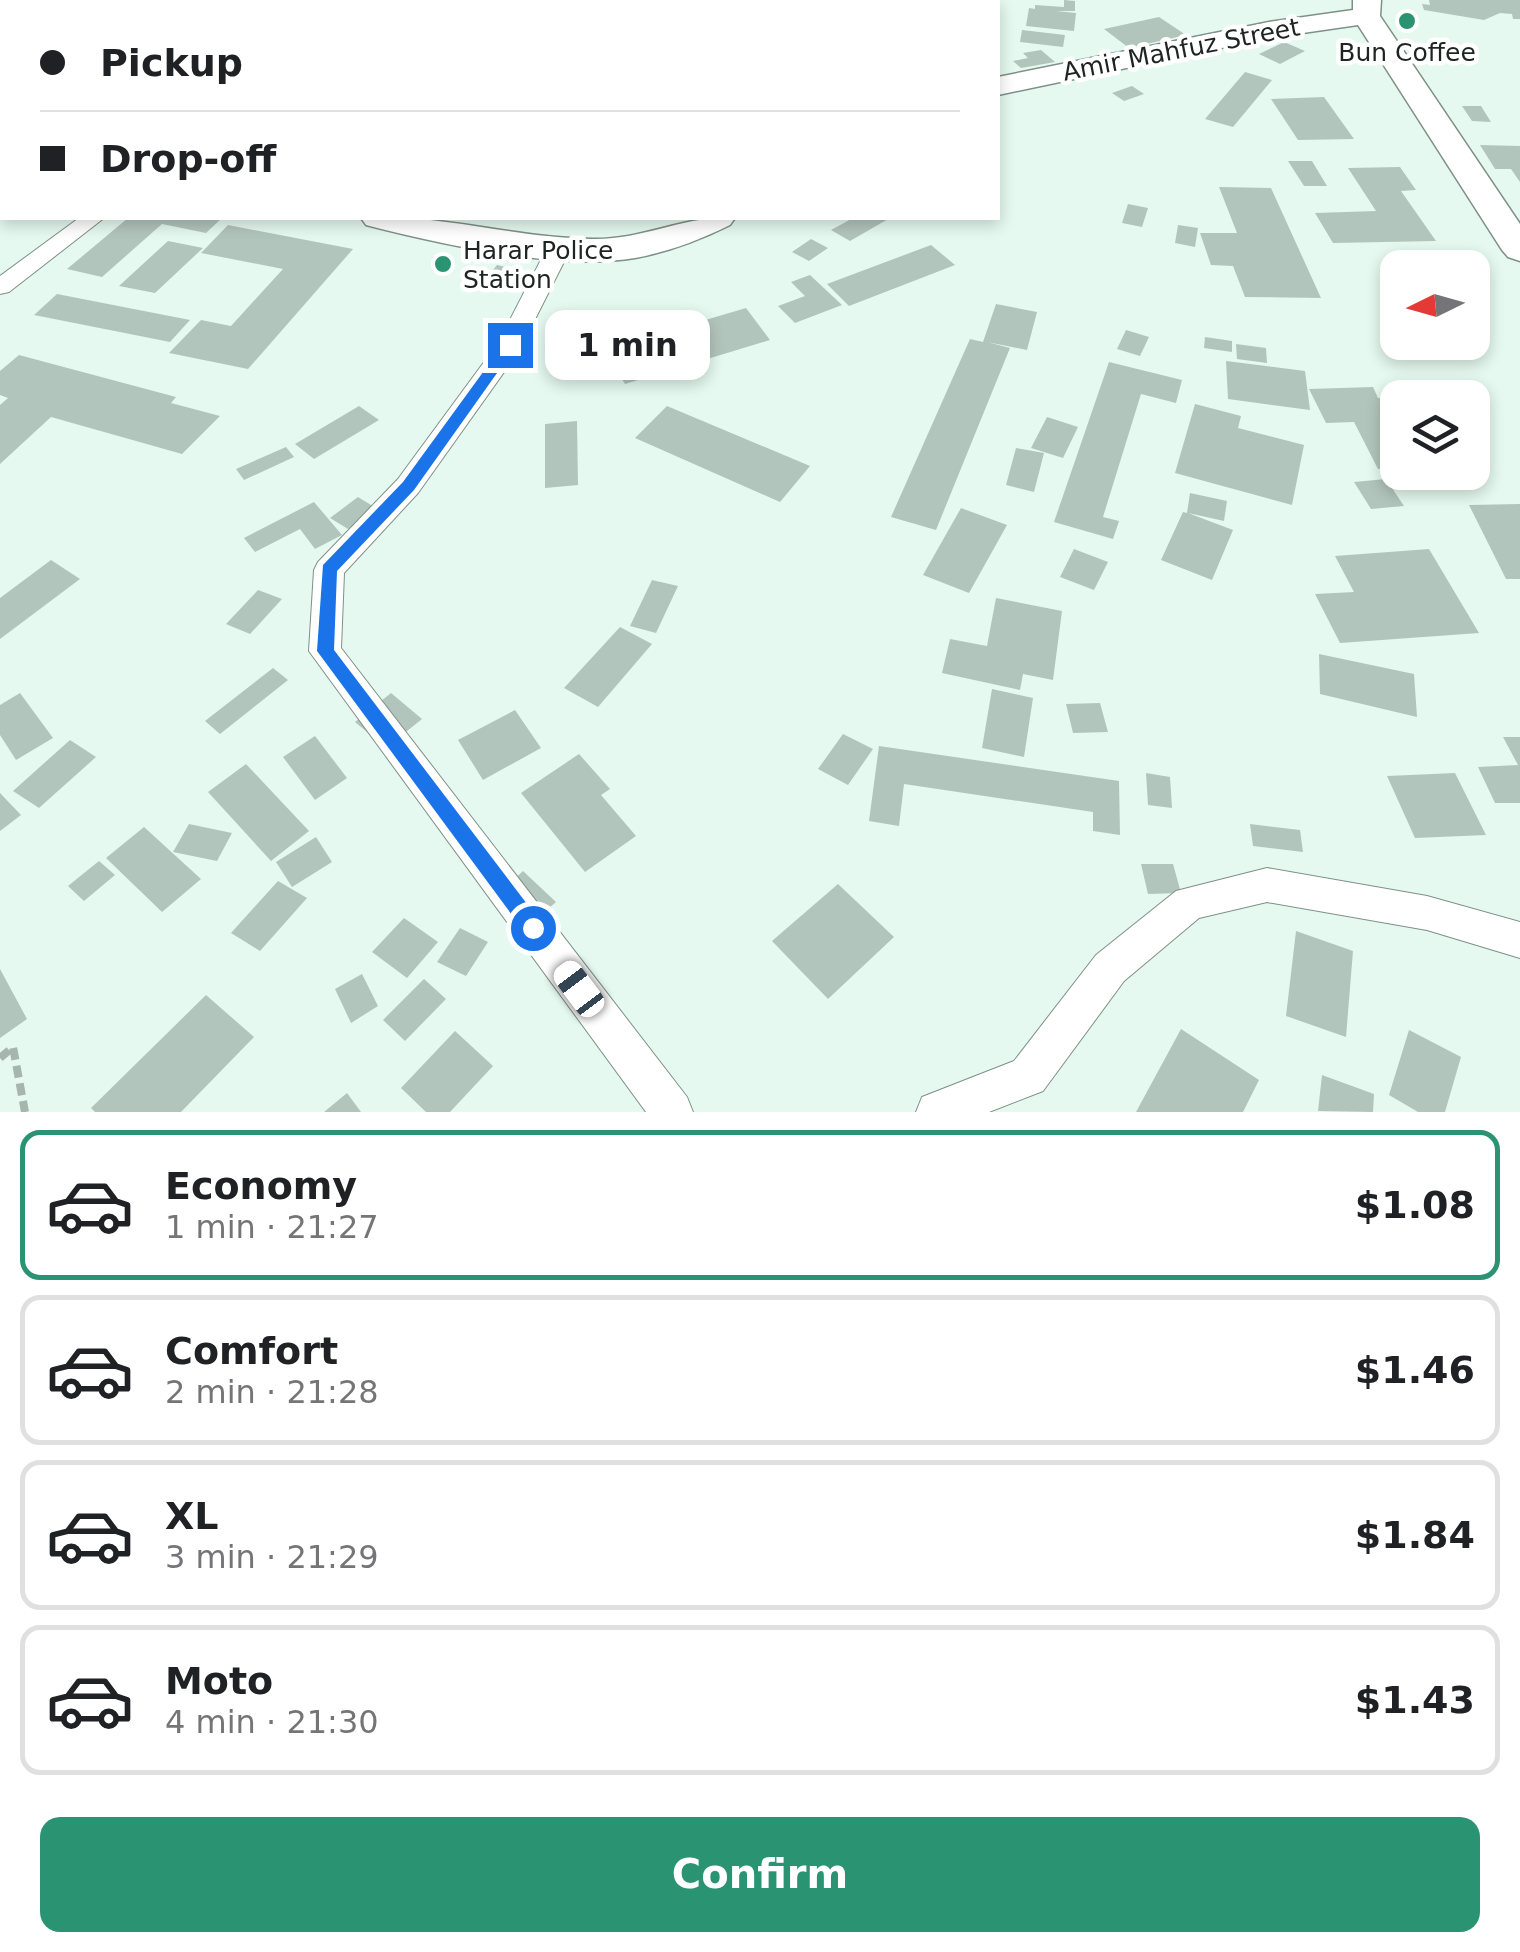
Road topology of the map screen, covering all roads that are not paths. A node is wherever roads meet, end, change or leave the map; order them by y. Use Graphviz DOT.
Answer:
graph roads {
  1 [pos="1366,8"];
  2 [pos="1000,86"];
  3 [pos="90,220"];
  4 [pos="390,220"];
  5 [pos="714,220"];
  6 [pos="559,248"];
  7 [pos="1519,258"];
  8 [pos="0,287"];
  9 [pos="1520,940"];
  10 [pos="672,1112"];
  11 [pos="937,1112"];
  1 -- 2 [label="main road, Amir Mahfuz Street"];
  1 -- 7 [label="main road"];
  3 -- 8 [label="street"];
  4 -- 6 [label="main road"];
  5 -- 6 [label="main road"];
  6 -- 10 [label="street"];
  9 -- 11 [label="street"];
}
